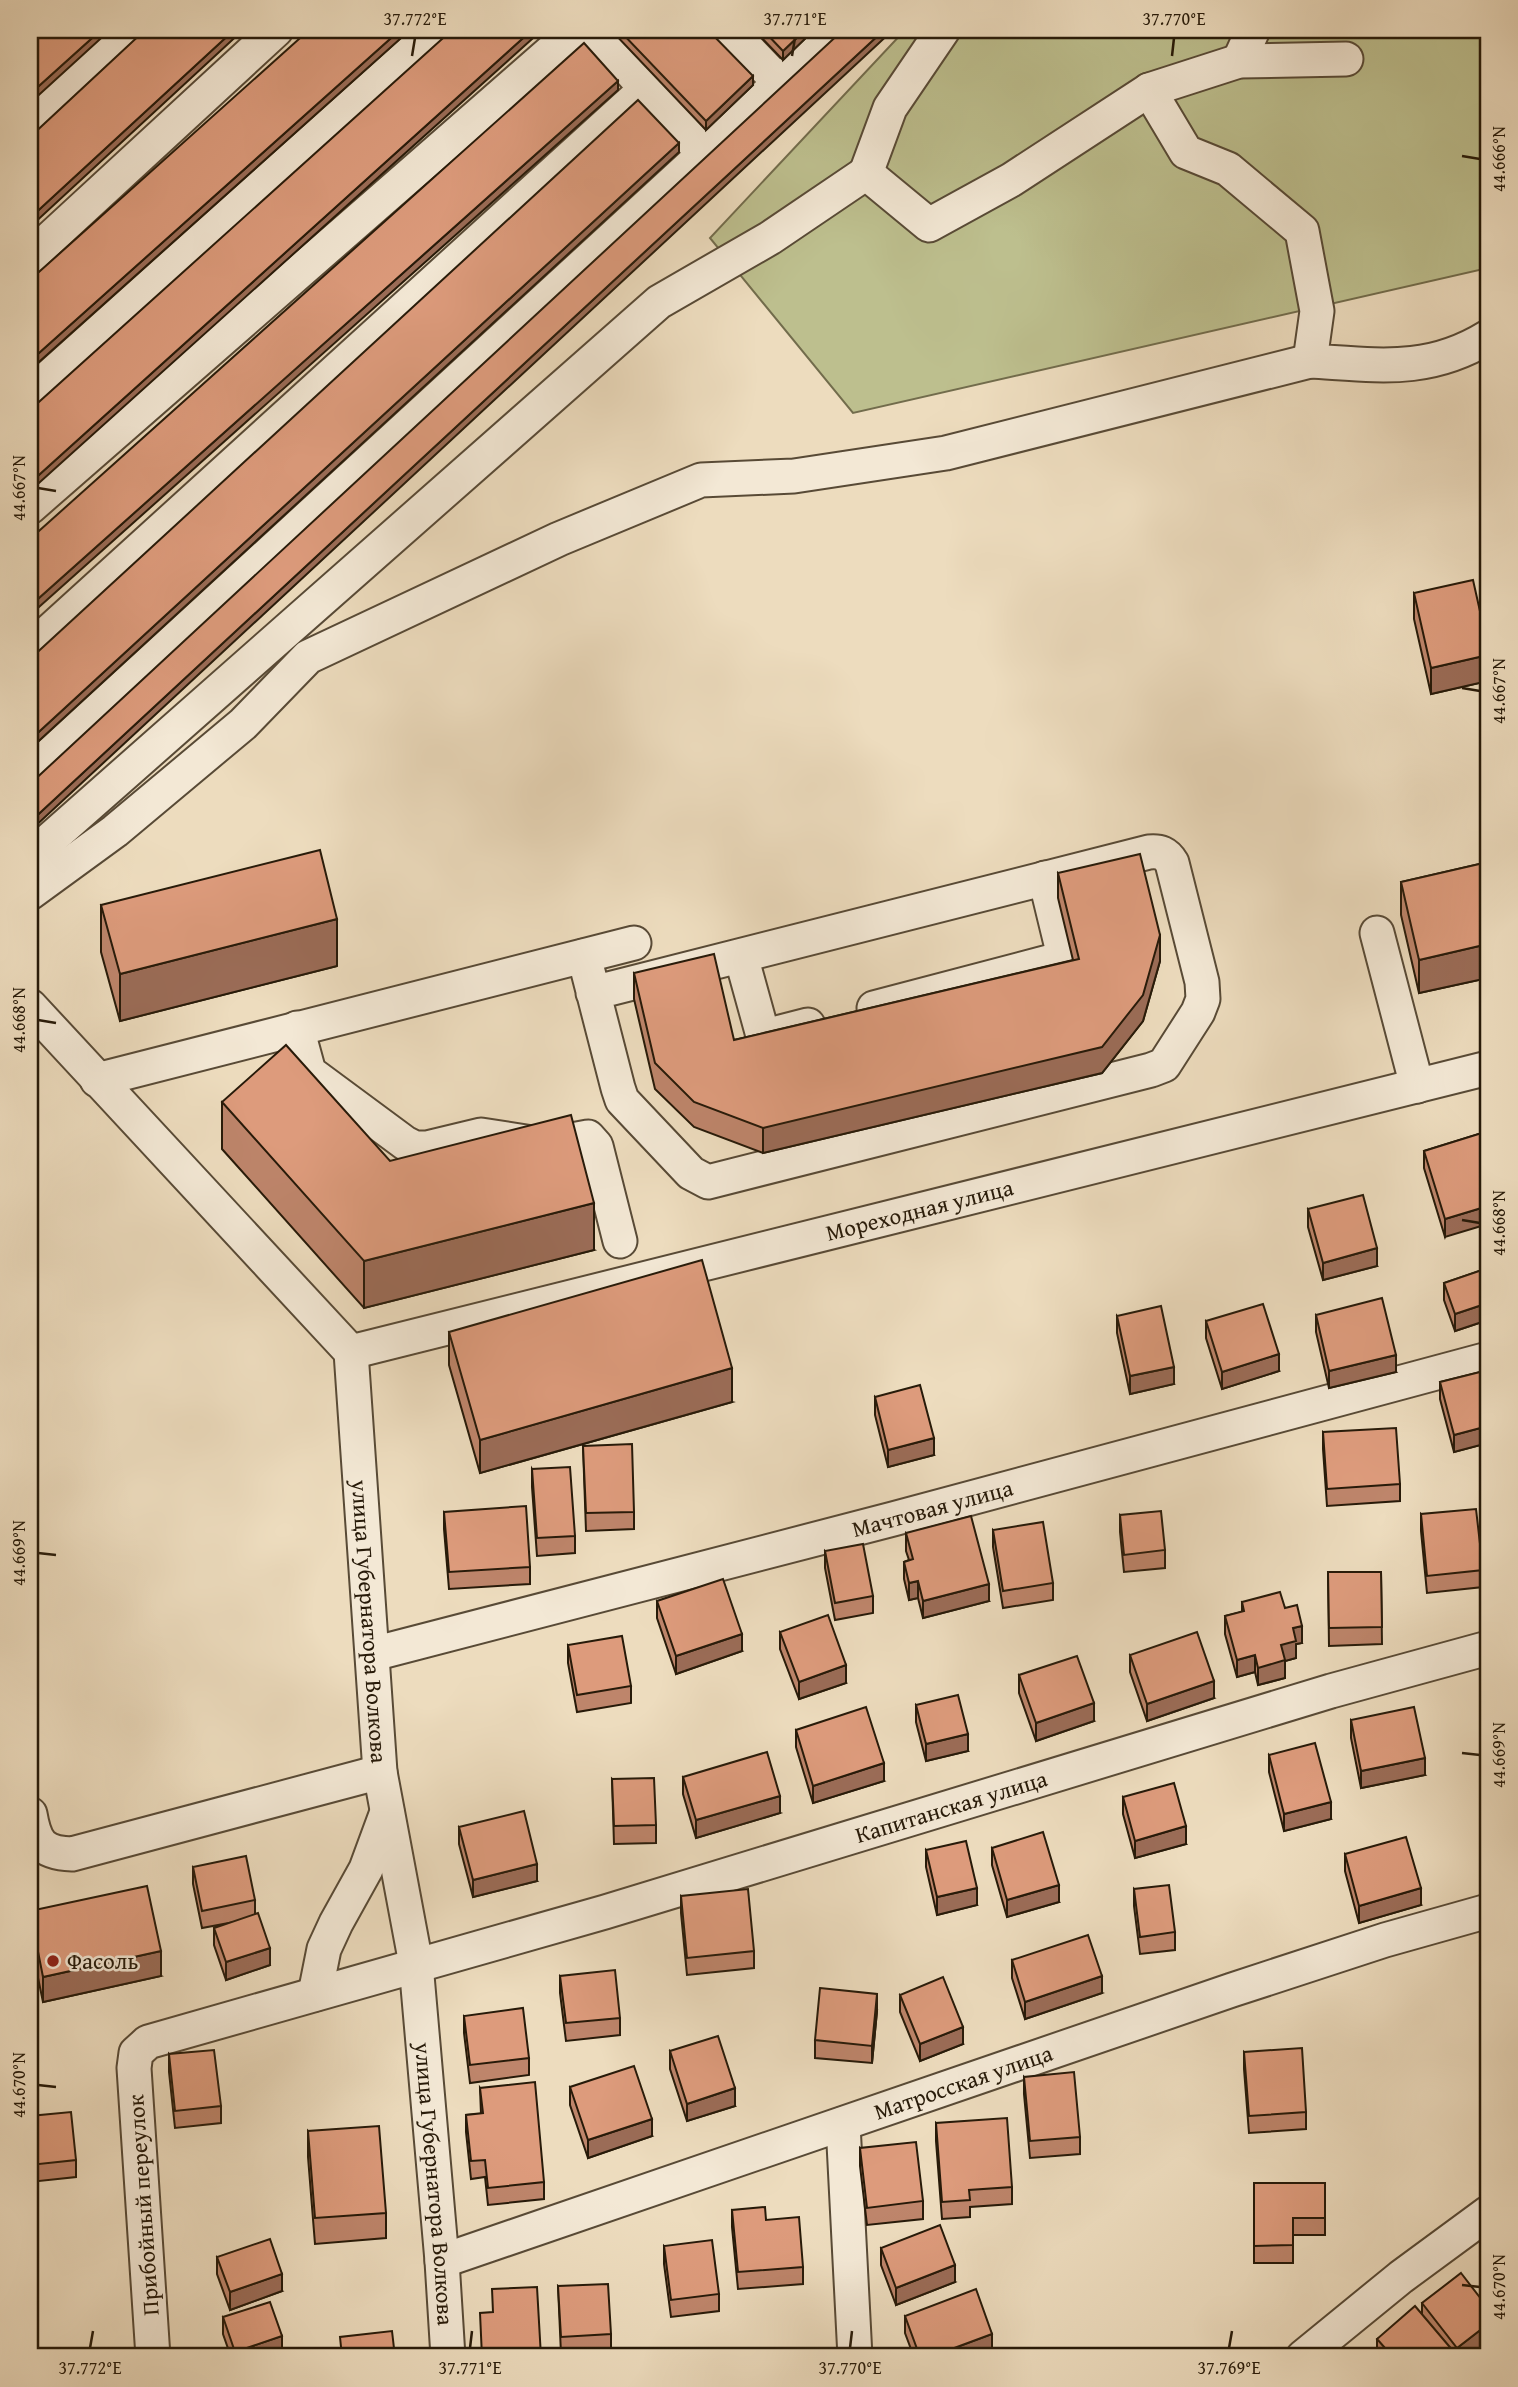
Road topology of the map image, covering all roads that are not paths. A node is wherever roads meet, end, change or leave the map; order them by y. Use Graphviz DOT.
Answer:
graph roads {
  1 [pos="134,30"];
  2 [pos="276,30"];
  3 [pos="436,30"];
  4 [pos="576,30"];
  5 [pos="594,30"];
  6 [pos="729,30"];
  7 [pos="835,30"];
  8 [pos="943,30"];
  9 [pos="1253,30"];
  10 [pos="1346,59"];
  11 [pos="1239,61"];
  12 [pos="780,83"];
  13 [pos="647,88"];
  14 [pos="1149,90"];
  15 [pos="30,125"];
  16 [pos="704,154"];
  17 [pos="866,173"];
  18 [pos="30,257"];
  19 [pos="1488,337"];
  20 [pos="1310,361"];
  21 [pos="30,394"];
  22 [pos="30,507"];
  23 [pos="30,649"];
  24 [pos="30,773"];
  25 [pos="30,857"];
  26 [pos="1045,878"];
  27 [pos="30,892"];
  28 [pos="1377,933"];
  29 [pos="634,943"];
  30 [pos="584,956"];
  31 [pos="741,956"];
  32 [pos="593,993"];
  33 [pos="30,1006"];
  34 [pos="297,1028"];
  35 [pos="1488,1068"];
  36 [pos="97,1080"];
  37 [pos="1417,1086"];
  38 [pos="620,1241"];
  39 [pos="351,1352"];
  40 [pos="1488,1359"];
  41 [pos="1488,1648"];
  42 [pos="373,1654"];
  43 [pos="380,1772"];
  44 [pos="387,1810"];
  45 [pos="30,1814"];
  46 [pos="1488,1911"];
  47 [pos="416,1964"];
  48 [pos="315,1994"];
  49 [pos="136,2053"];
  50 [pos="843,2124"];
  51 [pos="1488,2213"];
  52 [pos="442,2261"];
  53 [pos="153,2357"];
  54 [pos="448,2357"];
  55 [pos="855,2357"];
  56 [pos="1303,2357"];
  1 -- 15 [label="street"];
  2 -- 18 [label="street"];
  3 -- 21 [label="street"];
  4 -- 22 [label="street"];
  5 -- 13 [label="street"];
  6 -- 12 [label="street"];
  7 -- 12 [label="street"];
  8 -- 17 [label="street"];
  9 -- 11 [label="street"];
  10 -- 11 [label="street"];
  11 -- 14 [label="street"];
  12 -- 16 [label="street"];
  13 -- 16 [label="street"];
  13 -- 23 [label="street"];
  14 -- 17 [label="street"];
  14 -- 20 [label="street"];
  16 -- 24 [label="street"];
  17 -- 25 [label="street"];
  19 -- 20 [label="street"];
  20 -- 27 [label="street"];
  26 -- 31 [label="street"];
  26 -- 31 [label="street"];
  26 -- 32 [label="street"];
  28 -- 37 [label="street"];
  29 -- 30 [label="street"];
  30 -- 32 [label="street"];
  30 -- 34 [label="street"];
  31 -- 32 [label="street"];
  33 -- 36 [label="street"];
  34 -- 36 [label="street"];
  34 -- 38 [label="street"];
  35 -- 37 [label="street, Мореходная улица"];
  36 -- 39 [label="street"];
  37 -- 39 [label="street, Мореходная улица"];
  39 -- 42 [label="street, улица Губернатора Волкова"];
  40 -- 42 [label="street, Мачтовая улица"];
  41 -- 47 [label="street, Капитанская улица"];
  42 -- 43 [label="street, улица Губернатора Волкова"];
  43 -- 44 [label="street, улица Губернатора Волкова"];
  43 -- 45 [label="street"];
  44 -- 47 [label="street, улица Губернатора Волкова"];
  44 -- 48 [label="street"];
  46 -- 50 [label="street, Матросская улица"];
  47 -- 48 [label="street, Капитанская улица"];
  47 -- 52 [label="street, улица Губернатора Волкова"];
  48 -- 49 [label="street, Капитанская улица"];
  49 -- 53 [label="street, Прибойный переулок"];
  50 -- 52 [label="street, Матросская улица"];
  50 -- 55 [label="street"];
  51 -- 56 [label="street"];
  52 -- 54 [label="street, улица Губернатора Волкова"];
}
